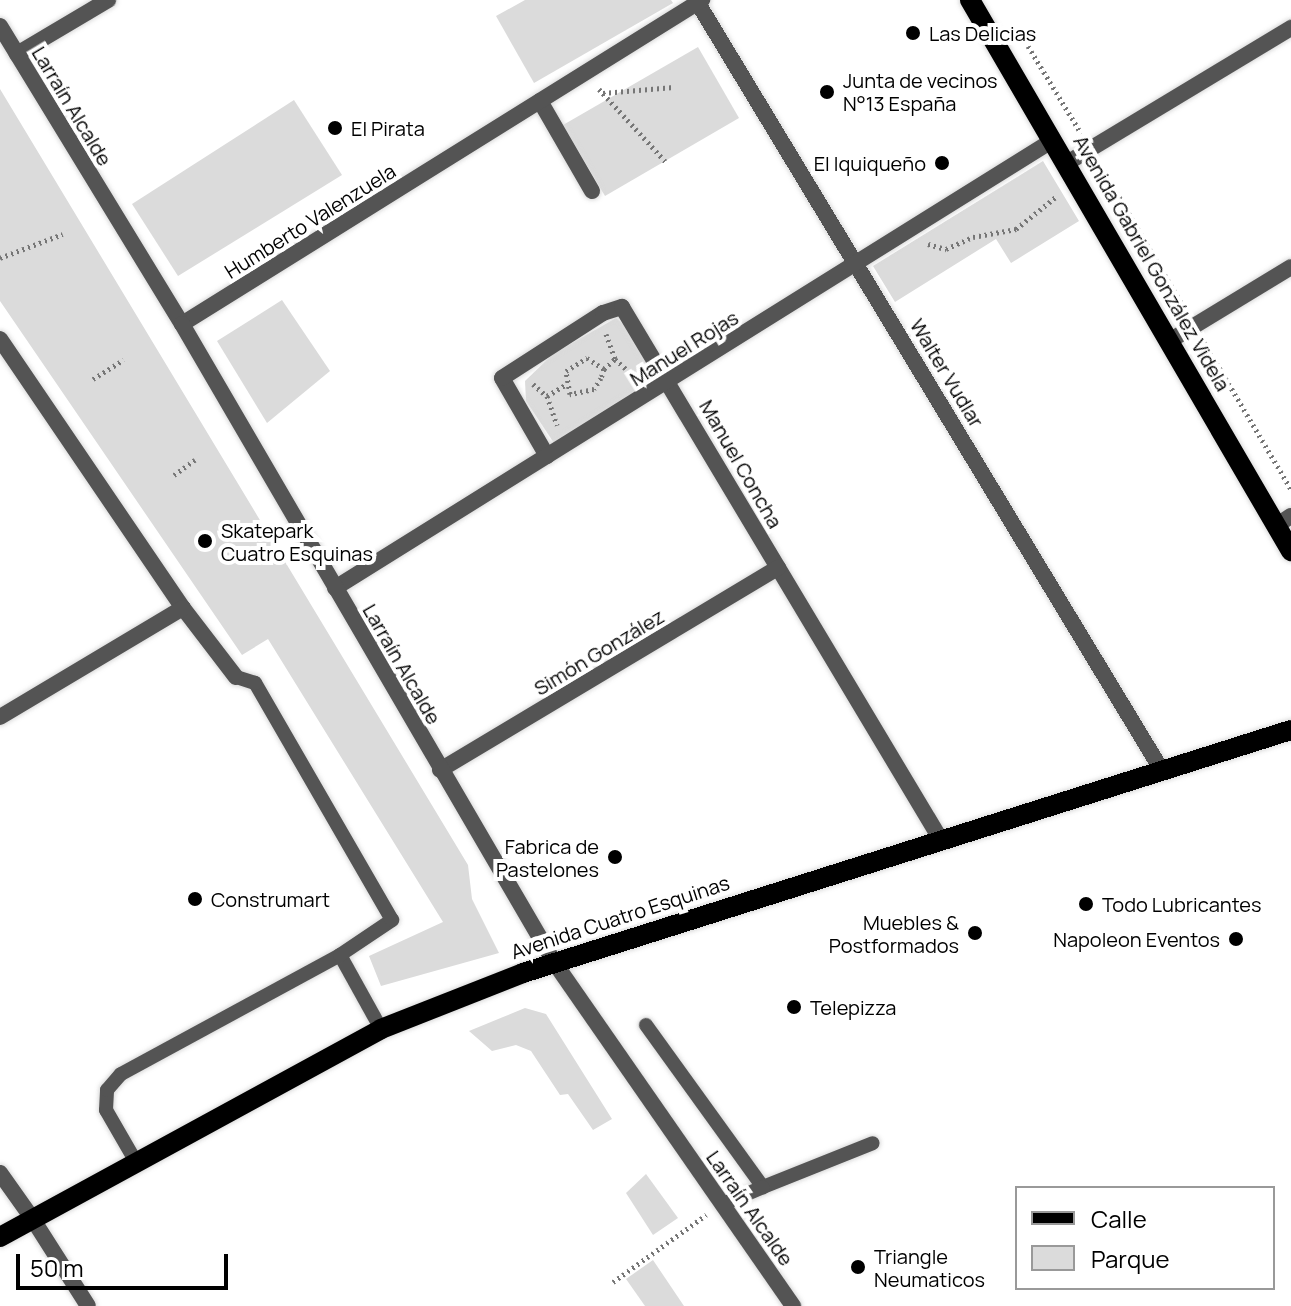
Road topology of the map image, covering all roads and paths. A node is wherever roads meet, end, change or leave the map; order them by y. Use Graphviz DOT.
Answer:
graph roads {
  1 [pos="108,0"];
  2 [pos="970,0"];
  3 [pos="699,1"];
  4 [pos="0,26"];
  5 [pos="1291,28"];
  6 [pos="1025,41"];
  7 [pos="17,54"];
  8 [pos="586,72"];
  9 [pos="674,87"];
  10 [pos="602,93"];
  11 [pos="540,101"];
  12 [pos="1053,140"];
  13 [pos="1091,149"];
  14 [pos="665,161"];
  15 [pos="1067,163"];
  16 [pos="1081,187"];
  17 [pos="592,191"];
  18 [pos="63,234"];
  19 [pos="899,238"];
  20 [pos="0,258"];
  21 [pos="859,264"];
  22 [pos="1291,267"];
  23 [pos="182,324"];
  24 [pos="1195,326"];
  25 [pos="0,339"];
  26 [pos="1171,340"];
  27 [pos="124,360"];
  28 [pos="510,370"];
  29 [pos="93,379"];
  30 [pos="670,381"];
  31 [pos="565,385"];
  32 [pos="547,456"];
  33 [pos="195,460"];
  34 [pos="174,475"];
  35 [pos="1291,489"];
  36 [pos="1284,521"];
  37 [pos="1291,551"];
  38 [pos="778,568"];
  39 [pos="335,588"];
  40 [pos="183,608"];
  41 [pos="236,677"];
  42 [pos="0,717"];
  43 [pos="1291,730"];
  44 [pos="1161,769"];
  45 [pos="440,770"];
  46 [pos="941,840"];
  47 [pos="340,955"];
  48 [pos="554,962"];
  49 [pos="646,1025"];
  50 [pos="381,1029"];
  51 [pos="873,1143"];
  52 [pos="136,1162"];
  53 [pos="0,1173"];
  54 [pos="763,1187"];
  55 [pos="723,1204"];
  56 [pos="32,1218"];
  57 [pos="0,1237"];
  58 [pos="613,1282"];
  59 [pos="88,1306"];
  60 [pos="793,1306"];
  1 -- 7 [label="street"];
  2 -- 12 [label="main road, Avenida Gabriel González Videla"];
  3 -- 8 [label="street, Humberto Valenzuela"];
  3 -- 21 [label="street, Walter Vudlar"];
  4 -- 7 [label="street, Larraín Alcalde"];
  5 -- 13 [label="street"];
  6 -- 13 [label="path"];
  7 -- 23 [label="street, Larraín Alcalde"];
  8 -- 10 [label="path"];
  8 -- 11 [label="street, Humberto Valenzuela"];
  9 -- 10 [label="path"];
  10 -- 14 [label="path"];
  11 -- 17 [label="street"];
  11 -- 23 [label="street, Humberto Valenzuela"];
  12 -- 15 [label="main road, Avenida Gabriel González Videla"];
  12 -- 19 [label="street, Manuel Rojas"];
  13 -- 15 [label="street"];
  13 -- 24 [label="path"];
  15 -- 16 [label="main road, Avenida Gabriel González Videla"];
  16 -- 19 [label="path"];
  16 -- 26 [label="main road, Avenida Gabriel González Videla"];
  18 -- 20 [label="path"];
  19 -- 21 [label="street, Manuel Rojas"];
  21 -- 30 [label="street, Manuel Rojas"];
  21 -- 44 [label="street, Walter Vudlar"];
  22 -- 24 [label="street"];
  23 -- 39 [label="street, Larraín Alcalde"];
  24 -- 26 [label="street"];
  24 -- 35 [label="path"];
  25 -- 40 [label="street"];
  26 -- 36 [label="main road, Avenida Gabriel González Videla"];
  27 -- 29 [label="path"];
  28 -- 30 [label="street, Manuel Concha"];
  28 -- 31 [label="path"];
  28 -- 32 [label="street"];
  30 -- 32 [label="street, Manuel Rojas"];
  30 -- 38 [label="street, Manuel Concha"];
  31 -- 31 [label="path"];
  32 -- 39 [label="street, Manuel Rojas"];
  33 -- 34 [label="path"];
  36 -- 37 [label="main road, Avenida Gabriel González Videla"];
  38 -- 45 [label="street, Simón González"];
  38 -- 46 [label="street, Manuel Concha"];
  39 -- 45 [label="street, Larraín Alcalde"];
  40 -- 41 [label="street"];
  40 -- 42 [label="street"];
  41 -- 47 [label="lane"];
  43 -- 44 [label="main road, Avenida Cuatro Esquinas"];
  44 -- 46 [label="main road, Avenida Cuatro Esquinas"];
  45 -- 48 [label="street, Larraín Alcalde"];
  46 -- 48 [label="main road, Avenida Cuatro Esquinas"];
  47 -- 50 [label="lane"];
  47 -- 52 [label="lane"];
  48 -- 50 [label="main road, Avenida Cuatro Esquinas"];
  48 -- 55 [label="street, Larraín Alcalde"];
  49 -- 54 [label="lane"];
  50 -- 52 [label="main road, Avenida Cuatro Esquinas"];
  51 -- 54 [label="lane"];
  52 -- 56 [label="main road, Avenida Cuatro Esquinas"];
  53 -- 56 [label="street"];
  54 -- 55 [label="lane"];
  55 -- 58 [label="path"];
  55 -- 60 [label="street, Larraín Alcalde"];
  56 -- 57 [label="main road, Avenida Cuatro Esquinas"];
  56 -- 59 [label="street"];
}
